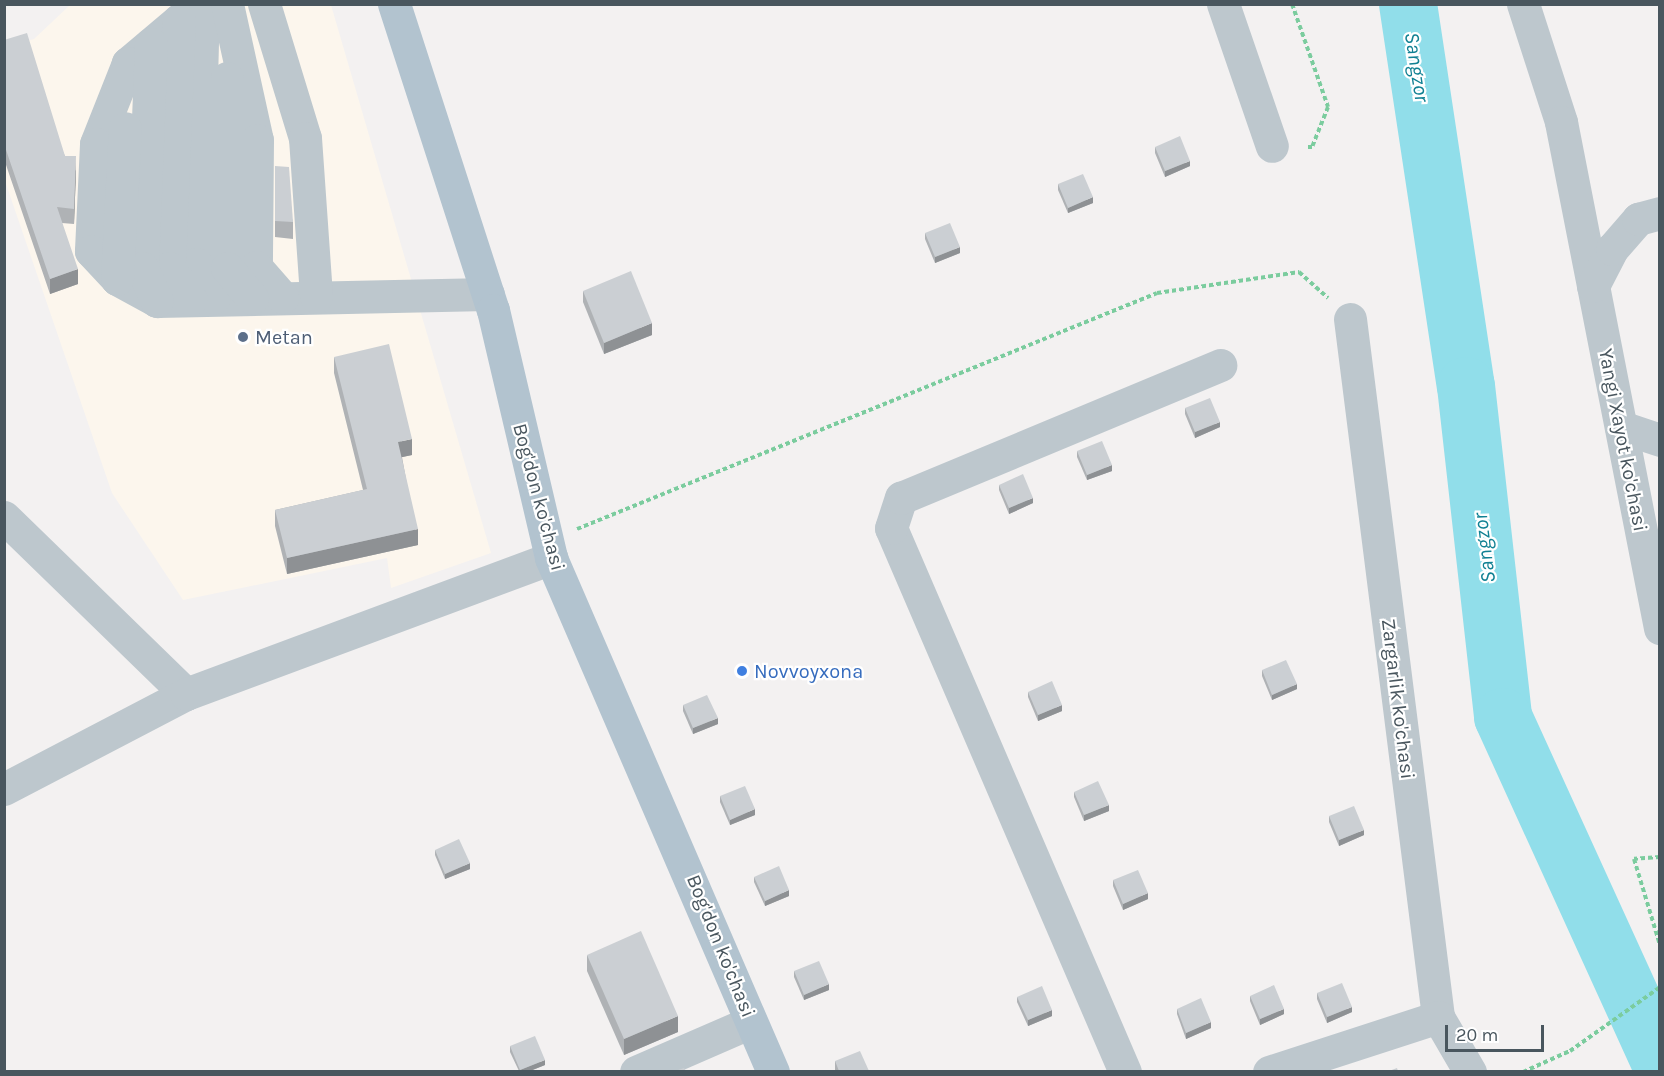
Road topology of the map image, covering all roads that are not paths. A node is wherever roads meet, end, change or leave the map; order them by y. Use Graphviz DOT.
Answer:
graph roads {
  1 [pos="225,4"];
  2 [pos="264,4"];
  3 [pos="394,4"];
  4 [pos="1223,4"];
  5 [pos="1523,4"];
  6 [pos="193,10"];
  7 [pos="140,54"];
  8 [pos="1272,146"];
  9 [pos="1659,213"];
  10 [pos="1593,286"];
  11 [pos="488,294"];
  12 [pos="316,297"];
  13 [pos="267,298"];
  14 [pos="202,299"];
  15 [pos="157,301"];
  16 [pos="1350,319"];
  17 [pos="1220,365"];
  18 [pos="1621,427"];
  19 [pos="1659,440"];
  20 [pos="4,517"];
  21 [pos="549,549"];
  22 [pos="1659,628"];
  23 [pos="186,694"];
  24 [pos="4,789"];
  25 [pos="1438,1017"];
  26 [pos="752,1022"];
  27 [pos="636,1071"];
  28 [pos="773,1071"];
  29 [pos="1125,1071"];
  30 [pos="1269,1071"];
  31 [pos="1470,1071"];
  1 -- 13 [label="street"];
  2 -- 12 [label="street"];
  3 -- 11 [label="main road, Bog'don ko'chasi"];
  4 -- 8 [label="street"];
  5 -- 10 [label="street, Yangi Xayot ko'chasi"];
  6 -- 7 [label="street"];
  6 -- 14 [label="street"];
  7 -- 15 [label="street"];
  7 -- 15 [label="street"];
  9 -- 10 [label="street"];
  10 -- 18 [label="street, Yangi Xayot ko'chasi"];
  11 -- 12 [label="street"];
  11 -- 21 [label="main road, Bog'don ko'chasi"];
  12 -- 13 [label="street"];
  13 -- 14 [label="street"];
  14 -- 15 [label="street"];
  16 -- 25 [label="street, Zargarlik ko'chasi"];
  17 -- 29 [label="street"];
  18 -- 19 [label="street"];
  18 -- 22 [label="street, Yangi Xayot ko'chasi"];
  20 -- 23 [label="street"];
  21 -- 23 [label="street"];
  21 -- 26 [label="main road, Bog'don ko'chasi"];
  23 -- 24 [label="street"];
  25 -- 30 [label="street"];
  25 -- 31 [label="street, Zargarlik ko'chasi"];
  26 -- 27 [label="street"];
  26 -- 28 [label="main road, Bog'don ko'chasi"];
}
